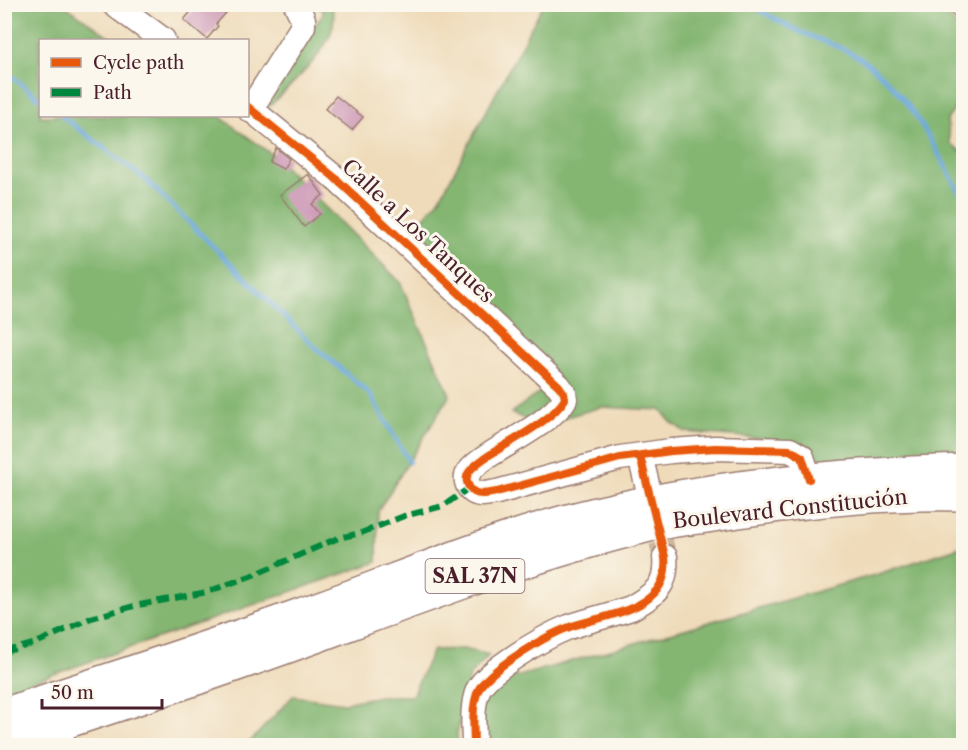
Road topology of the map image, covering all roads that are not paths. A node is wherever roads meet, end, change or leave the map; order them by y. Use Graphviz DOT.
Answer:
graph roads {
  1 [pos="114,4"];
  2 [pos="296,4"];
  3 [pos="162,39"];
  4 [pos="249,108"];
  5 [pos="640,456"];
  6 [pos="963,471"];
  7 [pos="809,479"];
  8 [pos="647,484"];
  9 [pos="963,494"];
  10 [pos="665,557"];
  11 [pos="4,715"];
  12 [pos="59,735"];
  13 [pos="4,741"];
  14 [pos="474,746"];
  1 -- 3 [label="street"];
  2 -- 4 [label="street"];
  4 -- 5 [label="street, Calle a Los Tanques"];
  5 -- 7 [label="street"];
  5 -- 8 [label="street"];
  6 -- 7 [label="highway, Boulevard Constitución / SAL 37N"];
  7 -- 11 [label="highway, Boulevard Constitución / SAL 37N"];
  9 -- 12 [label="highway, Boulevard Constitución / SAL 37N"];
  10 -- 14 [label="street"];
  12 -- 13 [label="highway, Boulevard Constitución / SAL 37N"];
}
